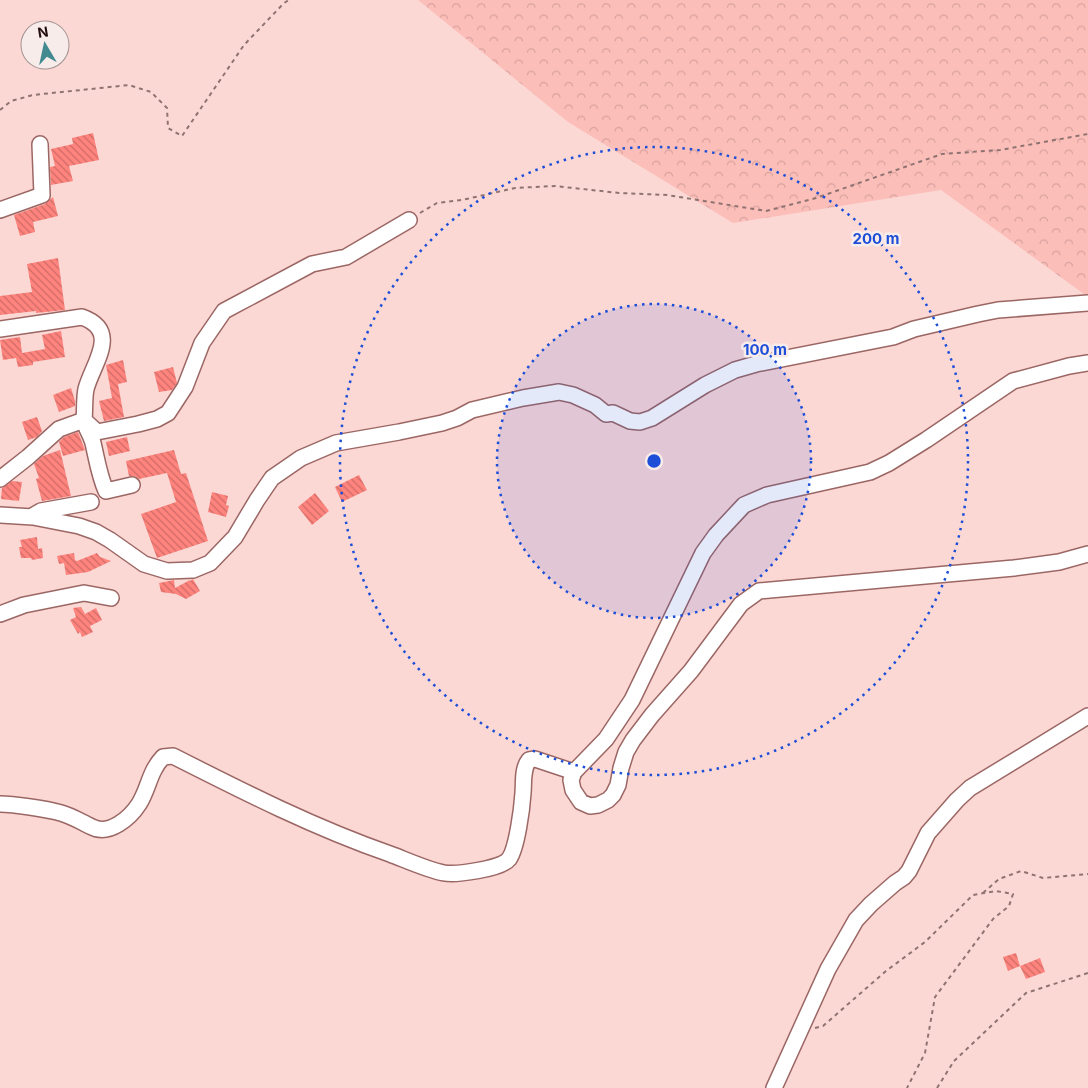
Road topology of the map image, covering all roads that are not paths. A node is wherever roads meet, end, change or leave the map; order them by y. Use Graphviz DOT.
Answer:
graph roads {
  1 [pos="40,144"];
  2 [pos="0,210"];
  3 [pos="408,220"];
  4 [pos="1088,303"];
  5 [pos="0,329"];
  6 [pos="1088,363"];
  7 [pos="84,420"];
  8 [pos="0,478"];
  9 [pos="132,485"];
  10 [pos="91,502"];
  11 [pos="0,515"];
  12 [pos="31,516"];
  13 [pos="1088,554"];
  14 [pos="111,598"];
  15 [pos="0,614"];
  16 [pos="1088,716"];
  17 [pos="574,772"];
  18 [pos="0,804"];
  19 [pos="774,1088"];
  1 -- 2 [label="street"];
  3 -- 7 [label="street"];
  4 -- 12 [label="street"];
  5 -- 7 [label="street"];
  6 -- 17 [label="street"];
  7 -- 8 [label="street"];
  7 -- 9 [label="street"];
  10 -- 12 [label="street"];
  11 -- 12 [label="street"];
  13 -- 17 [label="street"];
  14 -- 15 [label="street"];
  16 -- 19 [label="street"];
  17 -- 18 [label="street"];
}
